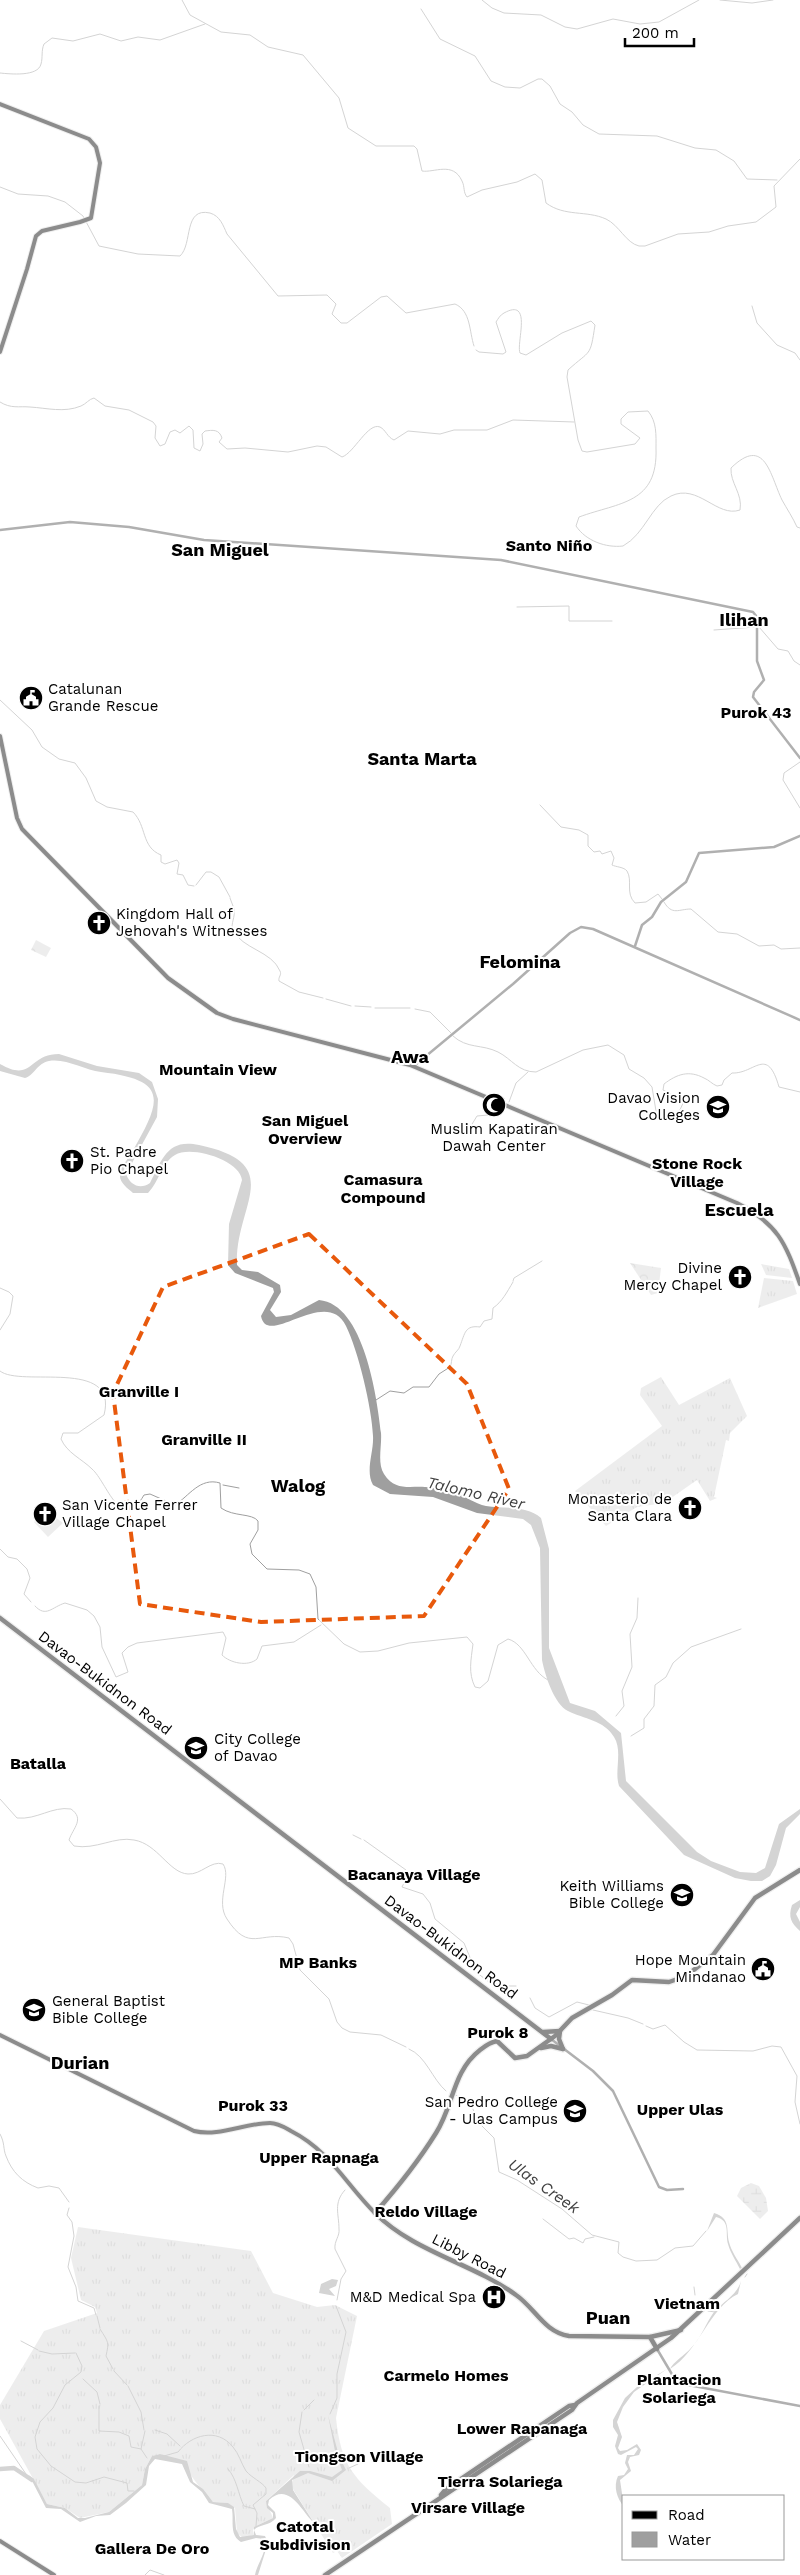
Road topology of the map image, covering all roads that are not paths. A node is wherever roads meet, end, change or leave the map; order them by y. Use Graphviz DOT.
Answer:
graph roads {
  1 [pos="0,104"];
  2 [pos="0,352"];
  3 [pos="0,530"];
  4 [pos="0,736"];
  5 [pos="800,758"];
  6 [pos="800,836"];
  7 [pos="635,946"];
  8 [pos="800,1020"];
  9 [pos="413,1066"];
  10 [pos="800,1284"];
  11 [pos="0,1618"];
  12 [pos="800,1870"];
  13 [pos="560,2031"];
  14 [pos="541,2032"];
  15 [pos="0,2035"];
  16 [pos="550,2039"];
  17 [pos="538,2049"];
  18 [pos="563,2049"];
  19 [pos="683,2189"];
  20 [pos="375,2213"];
  21 [pos="800,2218"];
  22 [pos="681,2330"];
  23 [pos="650,2337"];
  24 [pos="657,2350"];
  25 [pos="800,2406"];
  26 [pos="0,2541"];
  27 [pos="54,2575"];
  28 [pos="325,2575"];
  1 -- 2 [label="main road"];
  3 -- 5 [label="street"];
  4 -- 9 [label="main road"];
  6 -- 7 [label="street"];
  7 -- 8 [label="street"];
  7 -- 9 [label="street"];
  9 -- 10 [label="main road"];
  11 -- 14 [label="highway, Davao-Bukidnon Road"];
  12 -- 13 [label="highway"];
  13 -- 14 [label="highway"];
  13 -- 16 [label="highway"];
  13 -- 18 [label="highway"];
  14 -- 16 [label="highway, Davao-Bukidnon Road"];
  14 -- 17 [label="highway"];
  15 -- 20 [label="main road, Libby Road"];
  16 -- 17 [label="highway"];
  16 -- 18 [label="street, Davao-Bukidnon Road"];
  17 -- 18 [label="highway"];
  17 -- 20 [label="highway"];
  18 -- 19 [label="street, Davao-Bukidnon Road"];
  20 -- 23 [label="highway, Libby Road"];
  21 -- 22 [label="highway"];
  22 -- 23 [label="highway, Libby Road"];
  22 -- 24 [label="highway"];
  23 -- 24 [label="highway"];
  24 -- 25 [label="street"];
  24 -- 28 [label="highway"];
  26 -- 27 [label="main road"];
}
